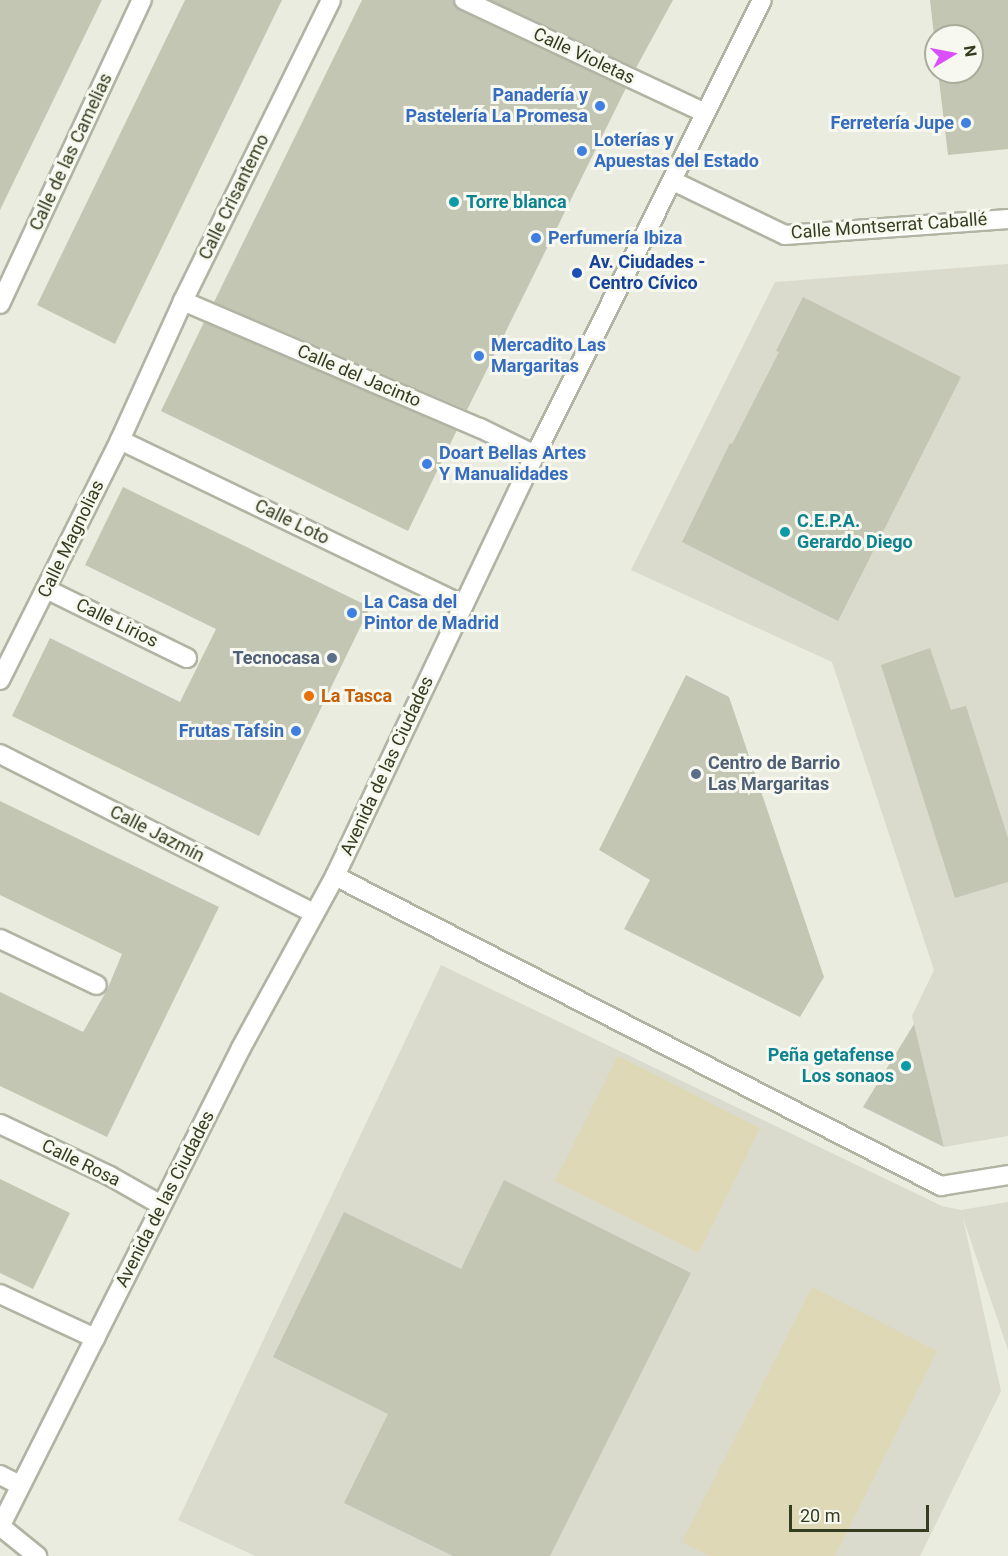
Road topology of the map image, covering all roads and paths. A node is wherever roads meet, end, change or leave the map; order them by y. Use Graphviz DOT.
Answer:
graph roads {
  1 [pos="142,0"];
  2 [pos="331,0"];
  3 [pos="464,0"];
  4 [pos="762,0"];
  5 [pos="705,113"];
  6 [pos="673,181"];
  7 [pos="1008,219"];
  8 [pos="183,301"];
  9 [pos="0,304"];
  10 [pos="141,397"];
  11 [pos="120,440"];
  12 [pos="535,455"];
  13 [pos="46,589"];
  14 [pos="463,605"];
  15 [pos="187,658"];
  16 [pos="0,680"];
  17 [pos="0,754"];
  18 [pos="335,876"];
  19 [pos="314,914"];
  20 [pos="0,939"];
  21 [pos="98,985"];
  22 [pos="0,1124"];
  23 [pos="1008,1175"];
  24 [pos="161,1205"];
  25 [pos="0,1294"];
  26 [pos="95,1338"];
  27 [pos="0,1475"];
  28 [pos="20,1485"];
  29 [pos="0,1527"];
  30 [pos="37,1556"];
  1 -- 9 [label="street, Calle de las Camelias"];
  2 -- 8 [label="street, Calle Crisantemo"];
  3 -- 5 [label="street, Calle Violetas"];
  4 -- 5 [label="street, Avenida de las Ciudades"];
  5 -- 6 [label="street, Avenida de las Ciudades"];
  6 -- 7 [label="street, Calle Montserrat Caballé"];
  6 -- 12 [label="street, Avenida de las Ciudades"];
  8 -- 10 [label="street, Calle Crisantemo"];
  8 -- 12 [label="street, Calle del Jacinto"];
  10 -- 11 [label="street, Calle Magnolias"];
  11 -- 13 [label="street, Calle Magnolias"];
  11 -- 14 [label="street, Calle Loto"];
  12 -- 14 [label="street, Avenida de las Ciudades"];
  13 -- 15 [label="street, Calle Lirios"];
  13 -- 16 [label="street, Calle Magnolias"];
  14 -- 18 [label="street, Avenida de las Ciudades"];
  17 -- 19 [label="street, Calle Jazmín"];
  18 -- 19 [label="street, Avenida de las Ciudades"];
  18 -- 23 [label="street"];
  19 -- 24 [label="street, Avenida de las Ciudades"];
  20 -- 21 [label="street"];
  22 -- 24 [label="street, Calle Rosa"];
  24 -- 26 [label="street, Avenida de las Ciudades"];
  25 -- 26 [label="street"];
  26 -- 28 [label="street, Avenida de las Ciudades"];
  27 -- 28 [label="street"];
  28 -- 29 [label="street, Avenida de las Ciudades"];
  29 -- 30 [label="street"];
}
